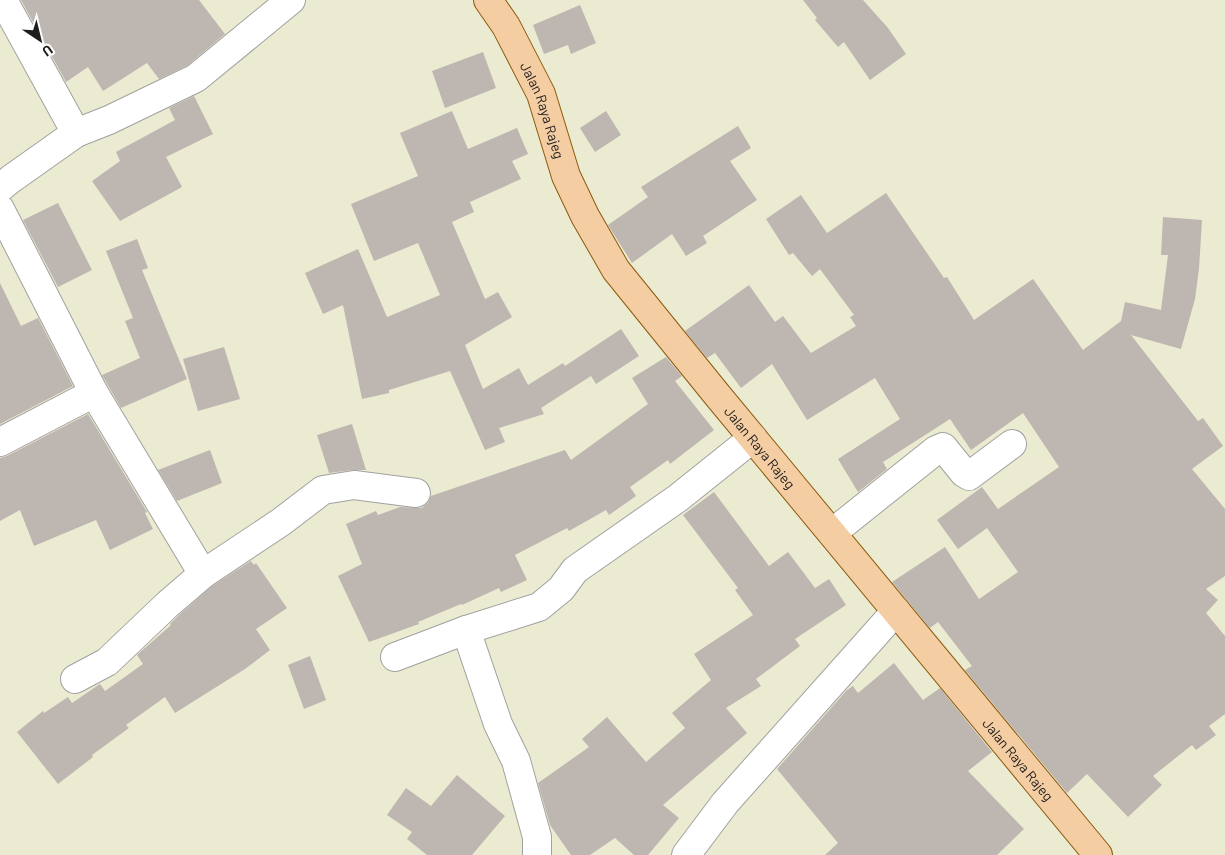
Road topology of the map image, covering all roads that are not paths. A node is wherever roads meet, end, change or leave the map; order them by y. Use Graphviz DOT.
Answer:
graph roads {
  1 [pos="3,0"];
  2 [pos="290,0"];
  3 [pos="488,0"];
  4 [pos="76,133"];
  5 [pos="0,188"];
  6 [pos="0,209"];
  7 [pos="94,393"];
  8 [pos="753,438"];
  9 [pos="0,442"];
  10 [pos="1012,444"];
  11 [pos="416,493"];
  12 [pos="832,533"];
  13 [pos="203,574"];
  14 [pos="896,610"];
  15 [pos="466,630"];
  16 [pos="395,657"];
  17 [pos="75,679"];
  18 [pos="537,855"];
  19 [pos="686,855"];
  20 [pos="1098,855"];
  1 -- 4 [label="street"];
  2 -- 4 [label="street"];
  3 -- 8 [label="main road, Jalan Raya Rajeg"];
  4 -- 5 [label="street"];
  6 -- 7 [label="street"];
  7 -- 9 [label="street"];
  7 -- 13 [label="street"];
  8 -- 12 [label="main road, Jalan Raya Rajeg"];
  8 -- 15 [label="street"];
  10 -- 12 [label="street"];
  11 -- 13 [label="street"];
  12 -- 14 [label="main road, Jalan Raya Rajeg"];
  13 -- 17 [label="street"];
  14 -- 19 [label="street"];
  14 -- 20 [label="main road, Jalan Raya Rajeg"];
  15 -- 16 [label="street"];
  15 -- 18 [label="street"];
}
